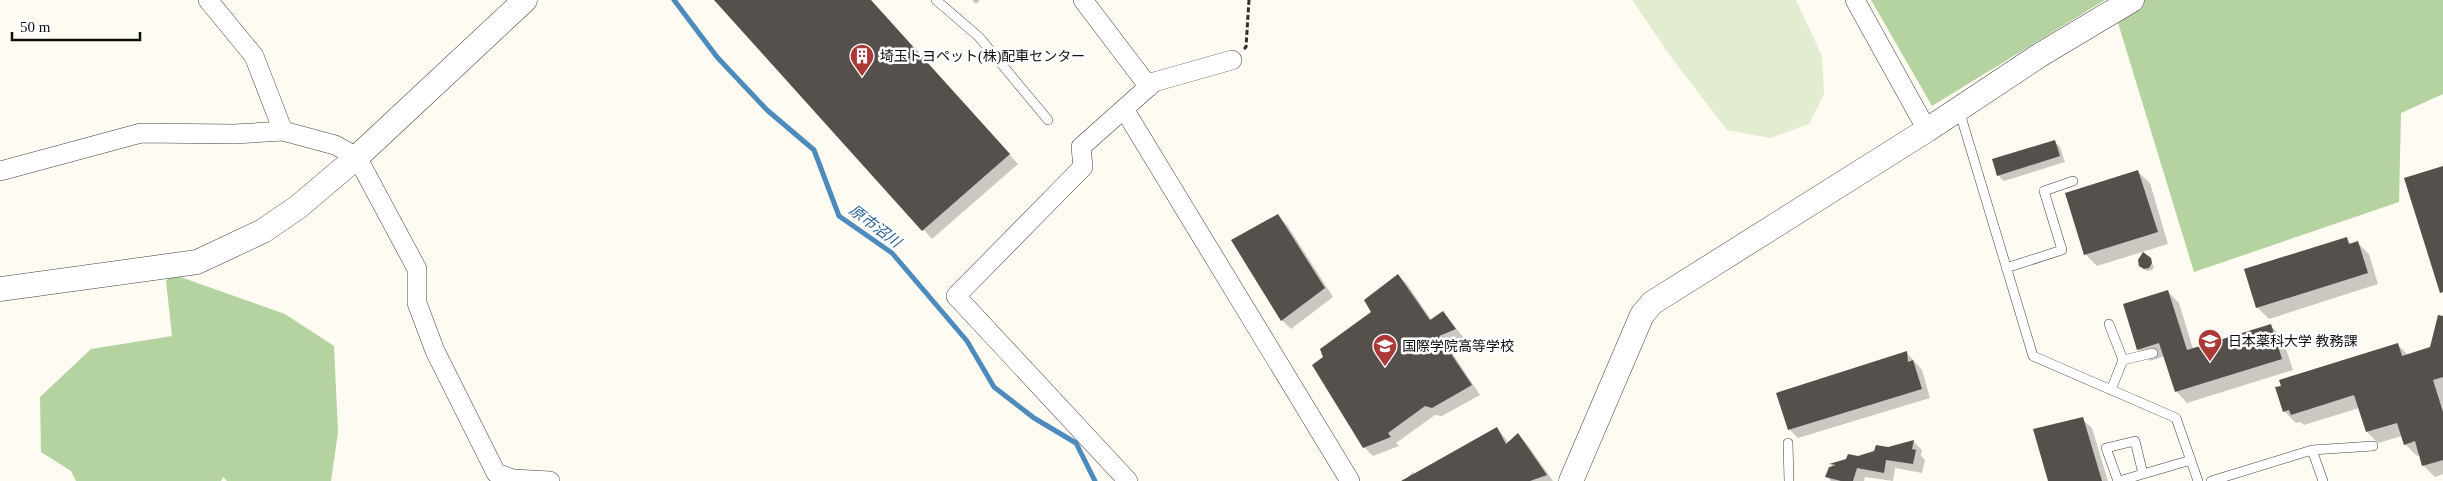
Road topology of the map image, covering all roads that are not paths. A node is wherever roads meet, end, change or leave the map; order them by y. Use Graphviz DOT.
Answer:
graph roads {
  1 [pos="208,0"];
  2 [pos="525,0"];
  3 [pos="936,0"];
  4 [pos="1083,0"];
  5 [pos="1855,0"];
  6 [pos="2132,0"];
  7 [pos="1232,60"];
  8 [pos="1149,87"];
  9 [pos="1124,108"];
  10 [pos="1958,109"];
  11 [pos="1048,120"];
  12 [pos="1928,130"];
  13 [pos="283,131"];
  14 [pos="356,157"];
  15 [pos="0,171"];
  16 [pos="2073,181"];
  17 [pos="2006,268"];
  18 [pos="0,289"];
  19 [pos="2109,324"];
  20 [pos="2152,352"];
  21 [pos="2123,360"];
  22 [pos="2111,390"];
  23 [pos="1788,443"];
  24 [pos="2373,446"];
  25 [pos="2312,450"];
  26 [pos="2191,460"];
  27 [pos="2143,474"];
  28 [pos="513,480"];
  29 [pos="550,481"];
  30 [pos="1128,481"];
  31 [pos="1350,481"];
  32 [pos="1571,481"];
  33 [pos="1789,481"];
  34 [pos="2118,481"];
  35 [pos="2198,481"];
  36 [pos="2211,481"];
  37 [pos="2323,481"];
  1 -- 13 [label="street"];
  2 -- 14 [label="street"];
  3 -- 11 [label="lane"];
  4 -- 8 [label="street"];
  5 -- 12 [label="street"];
  6 -- 10 [label="street"];
  7 -- 8 [label="street"];
  8 -- 9 [label="street"];
  9 -- 30 [label="street"];
  9 -- 31 [label="street"];
  10 -- 12 [label="street"];
  10 -- 17 [label="lane"];
  12 -- 32 [label="street"];
  13 -- 14 [label="street"];
  13 -- 15 [label="street"];
  14 -- 18 [label="street"];
  14 -- 28 [label="street"];
  16 -- 17 [label="lane"];
  17 -- 22 [label="lane"];
  19 -- 21 [label="lane"];
  20 -- 21 [label="lane"];
  21 -- 22 [label="lane"];
  22 -- 26 [label="lane"];
  23 -- 33 [label="lane"];
  24 -- 25 [label="lane"];
  25 -- 36 [label="lane"];
  25 -- 37 [label="lane"];
  26 -- 27 [label="lane"];
  26 -- 35 [label="lane"];
  27 -- 34 [label="lane"];
  27 -- 34 [label="lane"];
  28 -- 29 [label="street"];
}
